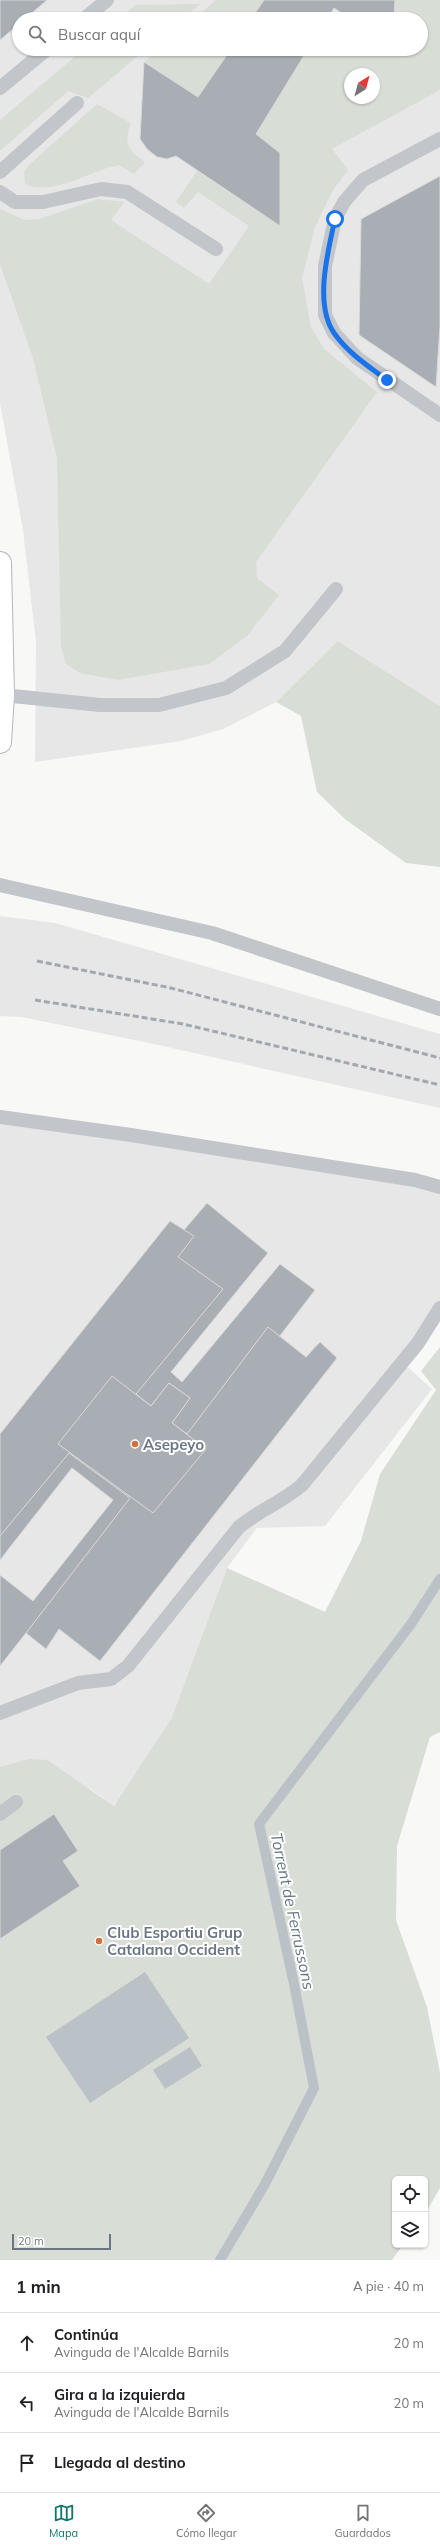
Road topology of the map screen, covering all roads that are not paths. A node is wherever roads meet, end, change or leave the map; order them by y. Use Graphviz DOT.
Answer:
graph roads {
  1 [pos="107,0"];
  2 [pos="92,12"];
  3 [pos="39,56"];
  4 [pos="0,88"];
  5 [pos="78,103"];
  6 [pos="440,139"];
  7 [pos="0,172"];
  8 [pos="0,192"];
  9 [pos="216,249"];
  10 [pos="440,415"];
  11 [pos="0,563"];
  12 [pos="336,589"];
  13 [pos="3,695"];
  14 [pos="0,742"];
  15 [pos="0,885"];
  16 [pos="440,1009"];
  17 [pos="0,1117"];
  18 [pos="440,1187"];
  19 [pos="440,1308"];
  20 [pos="0,1713"];
  21 [pos="16,1802"];
  22 [pos="0,1814"];
  1 -- 2 [label="lane"];
  3 -- 4 [label="lane"];
  5 -- 7 [label="lane"];
  6 -- 10 [label="lane"];
  8 -- 9 [label="lane"];
  11 -- 13 [label="street"];
  12 -- 13 [label="lane"];
  13 -- 14 [label="street"];
  15 -- 16 [label="lane"];
  17 -- 18 [label="lane"];
  19 -- 20 [label="lane"];
  21 -- 22 [label="lane"];
}
